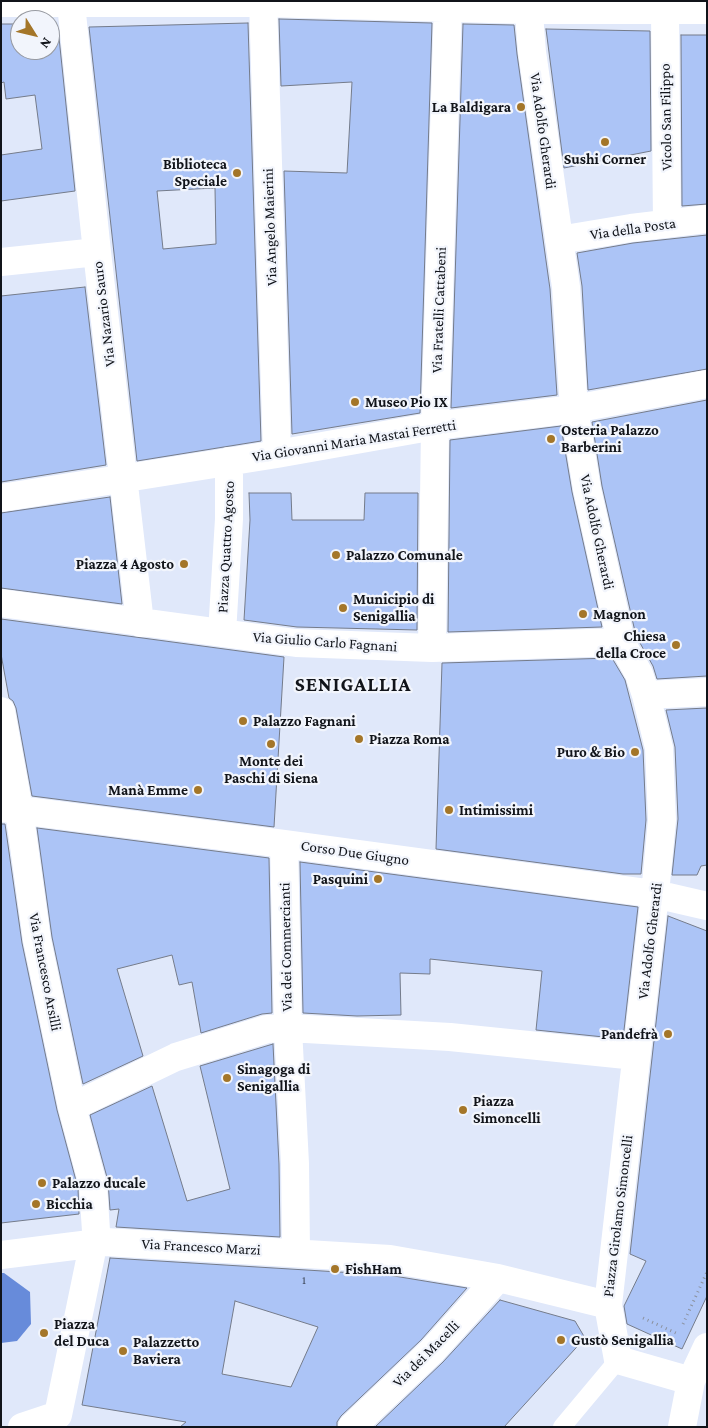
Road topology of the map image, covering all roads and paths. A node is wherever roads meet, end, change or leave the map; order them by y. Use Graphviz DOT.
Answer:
graph roads {
  1 [pos="263,2"];
  2 [pos="1,4"];
  3 [pos="71,4"];
  4 [pos="448,5"];
  5 [pos="528,6"];
  6 [pos="665,10"];
  7 [pos="707,10"];
  8 [pos="707,219"];
  9 [pos="667,224"];
  10 [pos="559,240"];
  11 [pos="97,252"];
  12 [pos="1,262"];
  13 [pos="707,384"];
  14 [pos="574,409"];
  15 [pos="435,426"];
  16 [pos="277,454"];
  17 [pos="230,462"];
  18 [pos="123,478"];
  19 [pos="1,498"];
  20 [pos="1,603"];
  21 [pos="140,623"];
  22 [pos="222,633"];
  23 [pos="621,642"];
  24 [pos="432,648"];
  25 [pos="707,692"];
  26 [pos="646,695"];
  27 [pos="1,711"];
  28 [pos="10,809"];
  29 [pos="284,844"];
  30 [pos="655,894"];
  31 [pos="707,906"];
  32 [pos="288,1028"];
  33 [pos="636,1056"];
  34 [pos="72,1108"];
  35 [pos="98,1239"];
  36 [pos="296,1252"];
  37 [pos="1,1255"];
  38 [pos="707,1272"];
  39 [pos="498,1278"];
  40 [pos="608,1304"];
  41 [pos="639,1315"];
  42 [pos="707,1348"];
  43 [pos="618,1360"];
  44 [pos="691,1381"];
  45 [pos="67,1422"];
  46 [pos="22,1427"];
  47 [pos="352,1427"];
  48 [pos="562,1427"];
  49 [pos="682,1427"];
  1 -- 3 [label="street"];
  1 -- 4 [label="street"];
  1 -- 16 [label="street, Via Angelo Maierini"];
  2 -- 3 [label="street"];
  3 -- 11 [label="street, Via Nazario Sauro"];
  4 -- 5 [label="street"];
  4 -- 15 [label="street, Via Fratelli Cattabeni"];
  5 -- 6 [label="street"];
  5 -- 10 [label="street, Via Adolfo Gherardi"];
  6 -- 7 [label="street"];
  6 -- 9 [label="street, Vicolo San Filippo"];
  8 -- 9 [label="street, Via della Posta"];
  9 -- 10 [label="street, Via della Posta"];
  10 -- 14 [label="street, Via Adolfo Gherardi"];
  11 -- 12 [label="street"];
  11 -- 18 [label="street, Via Nazario Sauro"];
  13 -- 14 [label="street, Via Giovanni Maria Mastai Ferretti"];
  14 -- 15 [label="street, Via Giovanni Maria Mastai Ferretti"];
  14 -- 23 [label="street, Via Adolfo Gherardi"];
  15 -- 16 [label="street, Via Giovanni Maria Mastai Ferretti"];
  15 -- 24 [label="street, Via Fratelli Cattabeni"];
  16 -- 17 [label="street, Via Giovanni Maria Mastai Ferretti"];
  17 -- 18 [label="street, Via Giovanni Maria Mastai Ferretti"];
  17 -- 22 [label="street, Piazza Quattro Agosto"];
  18 -- 19 [label="street, Via Giovanni Maria Mastai Ferretti"];
  18 -- 21 [label="street, Via Nazario Sauro"];
  20 -- 21 [label="street, Via Giulio Carlo Fagnani"];
  21 -- 22 [label="street, Via Giulio Carlo Fagnani"];
  22 -- 24 [label="street, Via Giulio Carlo Fagnani"];
  23 -- 24 [label="street, Via Giulio Carlo Fagnani"];
  23 -- 26 [label="street, Via Adolfo Gherardi"];
  25 -- 26 [label="street"];
  26 -- 30 [label="street, Via Adolfo Gherardi"];
  27 -- 28 [label="street, Via Francesco Arsilli"];
  28 -- 29 [label="street, Corso Due Giugno"];
  28 -- 34 [label="street, Via Francesco Arsilli"];
  29 -- 30 [label="street, Corso Due Giugno"];
  29 -- 32 [label="street, Via dei Commercianti"];
  30 -- 31 [label="street, Corso Due Giugno"];
  30 -- 33 [label="street, Via Adolfo Gherardi"];
  32 -- 33 [label="street"];
  32 -- 34 [label="street, Via dei Commercianti"];
  32 -- 36 [label="street"];
  33 -- 40 [label="street, Piazza Girolamo Simoncelli"];
  34 -- 35 [label="street, Via Francesco Arsilli"];
  35 -- 36 [label="street, Via Francesco Marzi"];
  35 -- 37 [label="street"];
  35 -- 45 [label="street"];
  36 -- 39 [label="street, Piazza Girolamo Simoncelli"];
  38 -- 41 [label="path"];
  39 -- 40 [label="street, Piazza Girolamo Simoncelli"];
  39 -- 47 [label="street, Via dei Macelli"];
  40 -- 43 [label="street"];
  42 -- 44 [label="street"];
  43 -- 44 [label="street"];
  43 -- 48 [label="lane"];
  44 -- 49 [label="street"];
  45 -- 46 [label="street"];
}
